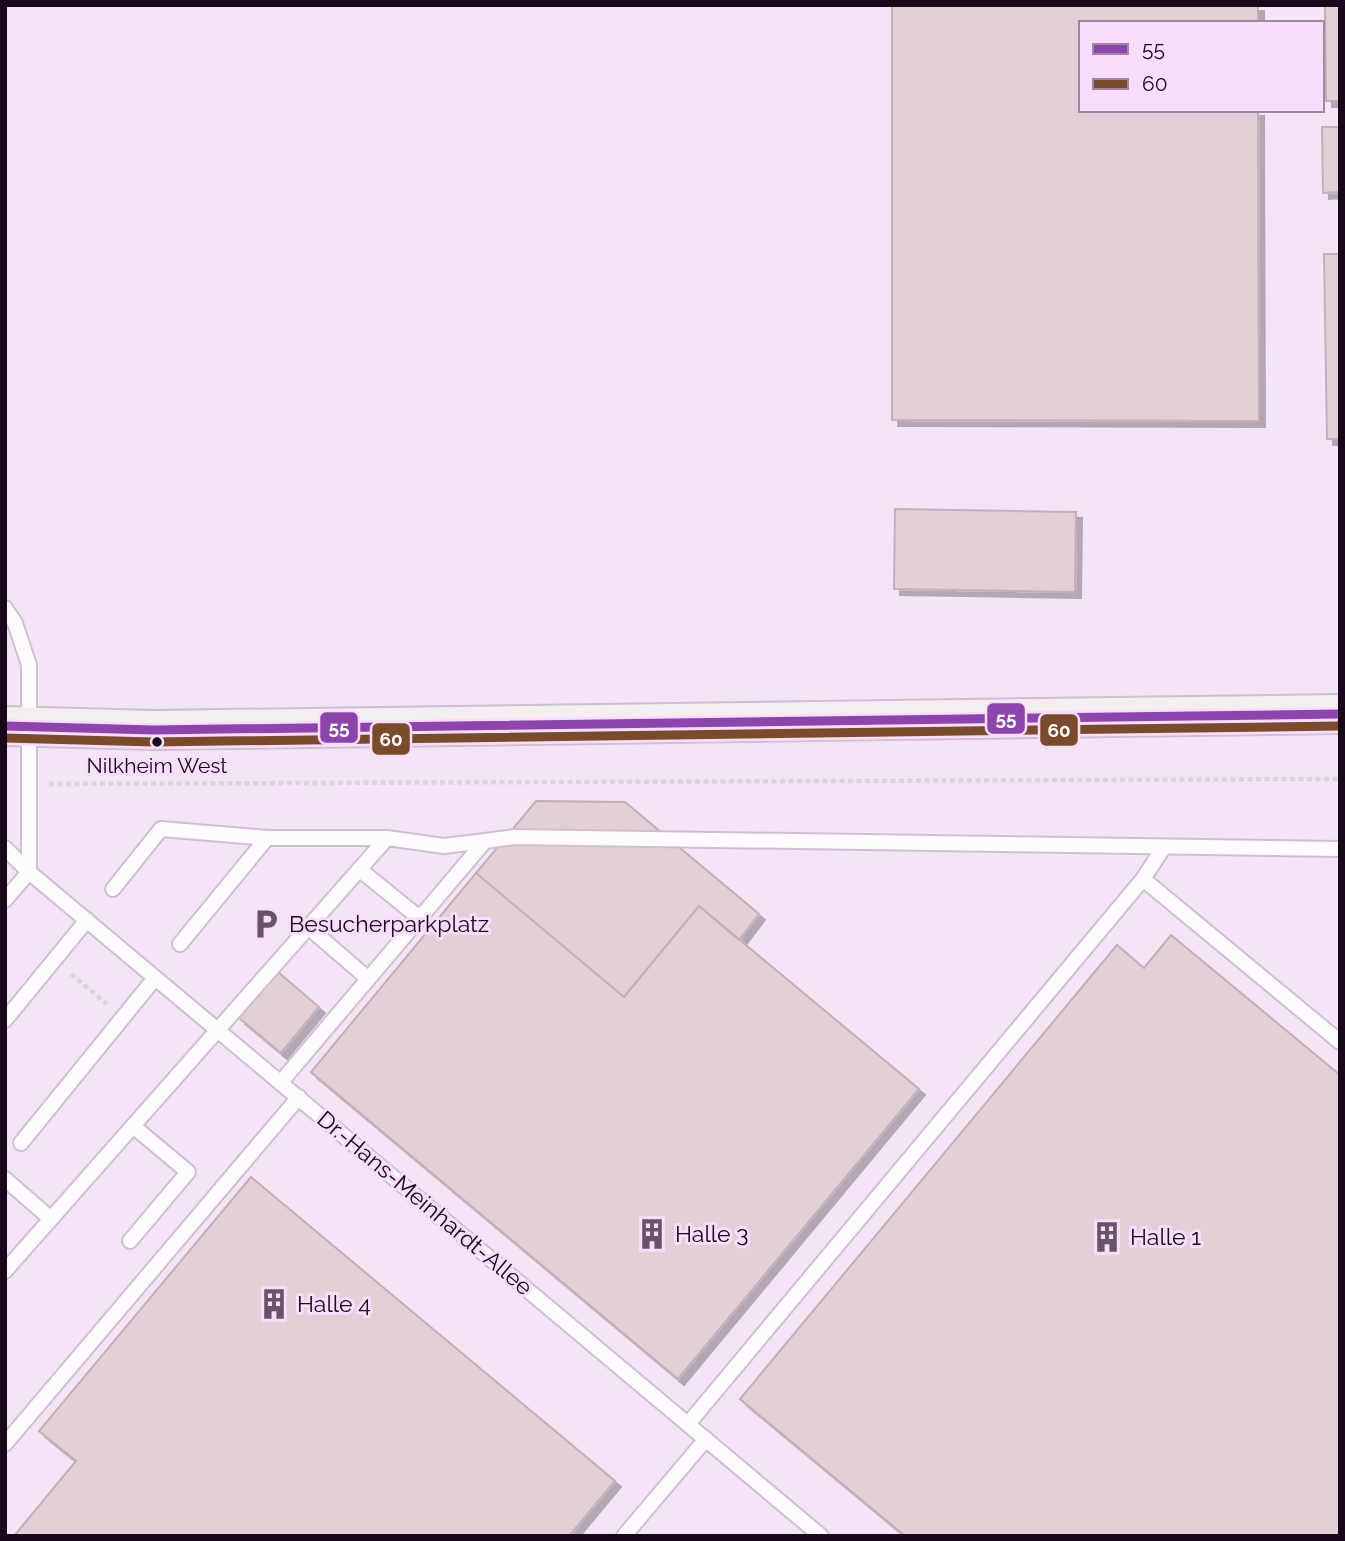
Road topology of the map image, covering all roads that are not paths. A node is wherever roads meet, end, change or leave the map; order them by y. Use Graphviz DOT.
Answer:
graph roads {
  1 [pos="5,608"];
  2 [pos="1340,714"];
  3 [pos="17,727"];
  4 [pos="267,838"];
  5 [pos="387,838"];
  6 [pos="485,841"];
  7 [pos="1164,847"];
  8 [pos="5,848"];
  9 [pos="1340,849"];
  10 [pos="359,869"];
  11 [pos="29,872"];
  12 [pos="1143,879"];
  13 [pos="113,889"];
  14 [pos="5,900"];
  15 [pos="417,916"];
  16 [pos="87,920"];
  17 [pos="308,927"];
  18 [pos="180,944"];
  19 [pos="365,976"];
  20 [pos="155,978"];
  21 [pos="5,1020"];
  22 [pos="218,1030"];
  23 [pos="1340,1042"];
  24 [pos="281,1082"];
  25 [pos="299,1097"];
  26 [pos="133,1126"];
  27 [pos="21,1143"];
  28 [pos="5,1179"];
  29 [pos="51,1219"];
  30 [pos="130,1241"];
  31 [pos="5,1271"];
  32 [pos="688,1424"];
  33 [pos="706,1439"];
  34 [pos="5,1444"];
  35 [pos="624,1536"];
  36 [pos="821,1536"];
  1 -- 3 [label="lane"];
  2 -- 3 [label="main road"];
  3 -- 11 [label="lane"];
  4 -- 5 [label="lane"];
  4 -- 13 [label="lane"];
  4 -- 18 [label="lane"];
  5 -- 6 [label="lane"];
  5 -- 10 [label="lane"];
  6 -- 7 [label="lane"];
  6 -- 24 [label="lane"];
  7 -- 9 [label="lane"];
  7 -- 12 [label="lane"];
  8 -- 11 [label="lane, Dr.-Hans-Meinhardt-Allee"];
  10 -- 15 [label="lane"];
  10 -- 17 [label="lane"];
  11 -- 14 [label="lane"];
  11 -- 16 [label="lane, Dr.-Hans-Meinhardt-Allee"];
  12 -- 23 [label="lane"];
  12 -- 32 [label="lane"];
  16 -- 20 [label="lane, Dr.-Hans-Meinhardt-Allee"];
  16 -- 21 [label="lane"];
  17 -- 19 [label="lane"];
  17 -- 22 [label="lane"];
  20 -- 22 [label="lane, Dr.-Hans-Meinhardt-Allee"];
  20 -- 27 [label="lane"];
  22 -- 24 [label="lane, Dr.-Hans-Meinhardt-Allee"];
  22 -- 26 [label="lane"];
  24 -- 25 [label="lane, Dr.-Hans-Meinhardt-Allee"];
  25 -- 32 [label="lane, Dr.-Hans-Meinhardt-Allee"];
  25 -- 34 [label="lane"];
  26 -- 29 [label="lane"];
  26 -- 30 [label="lane"];
  28 -- 29 [label="lane"];
  29 -- 31 [label="lane"];
  32 -- 33 [label="lane, Dr.-Hans-Meinhardt-Allee"];
  33 -- 35 [label="lane"];
  33 -- 36 [label="lane, Dr.-Hans-Meinhardt-Allee"];
}
